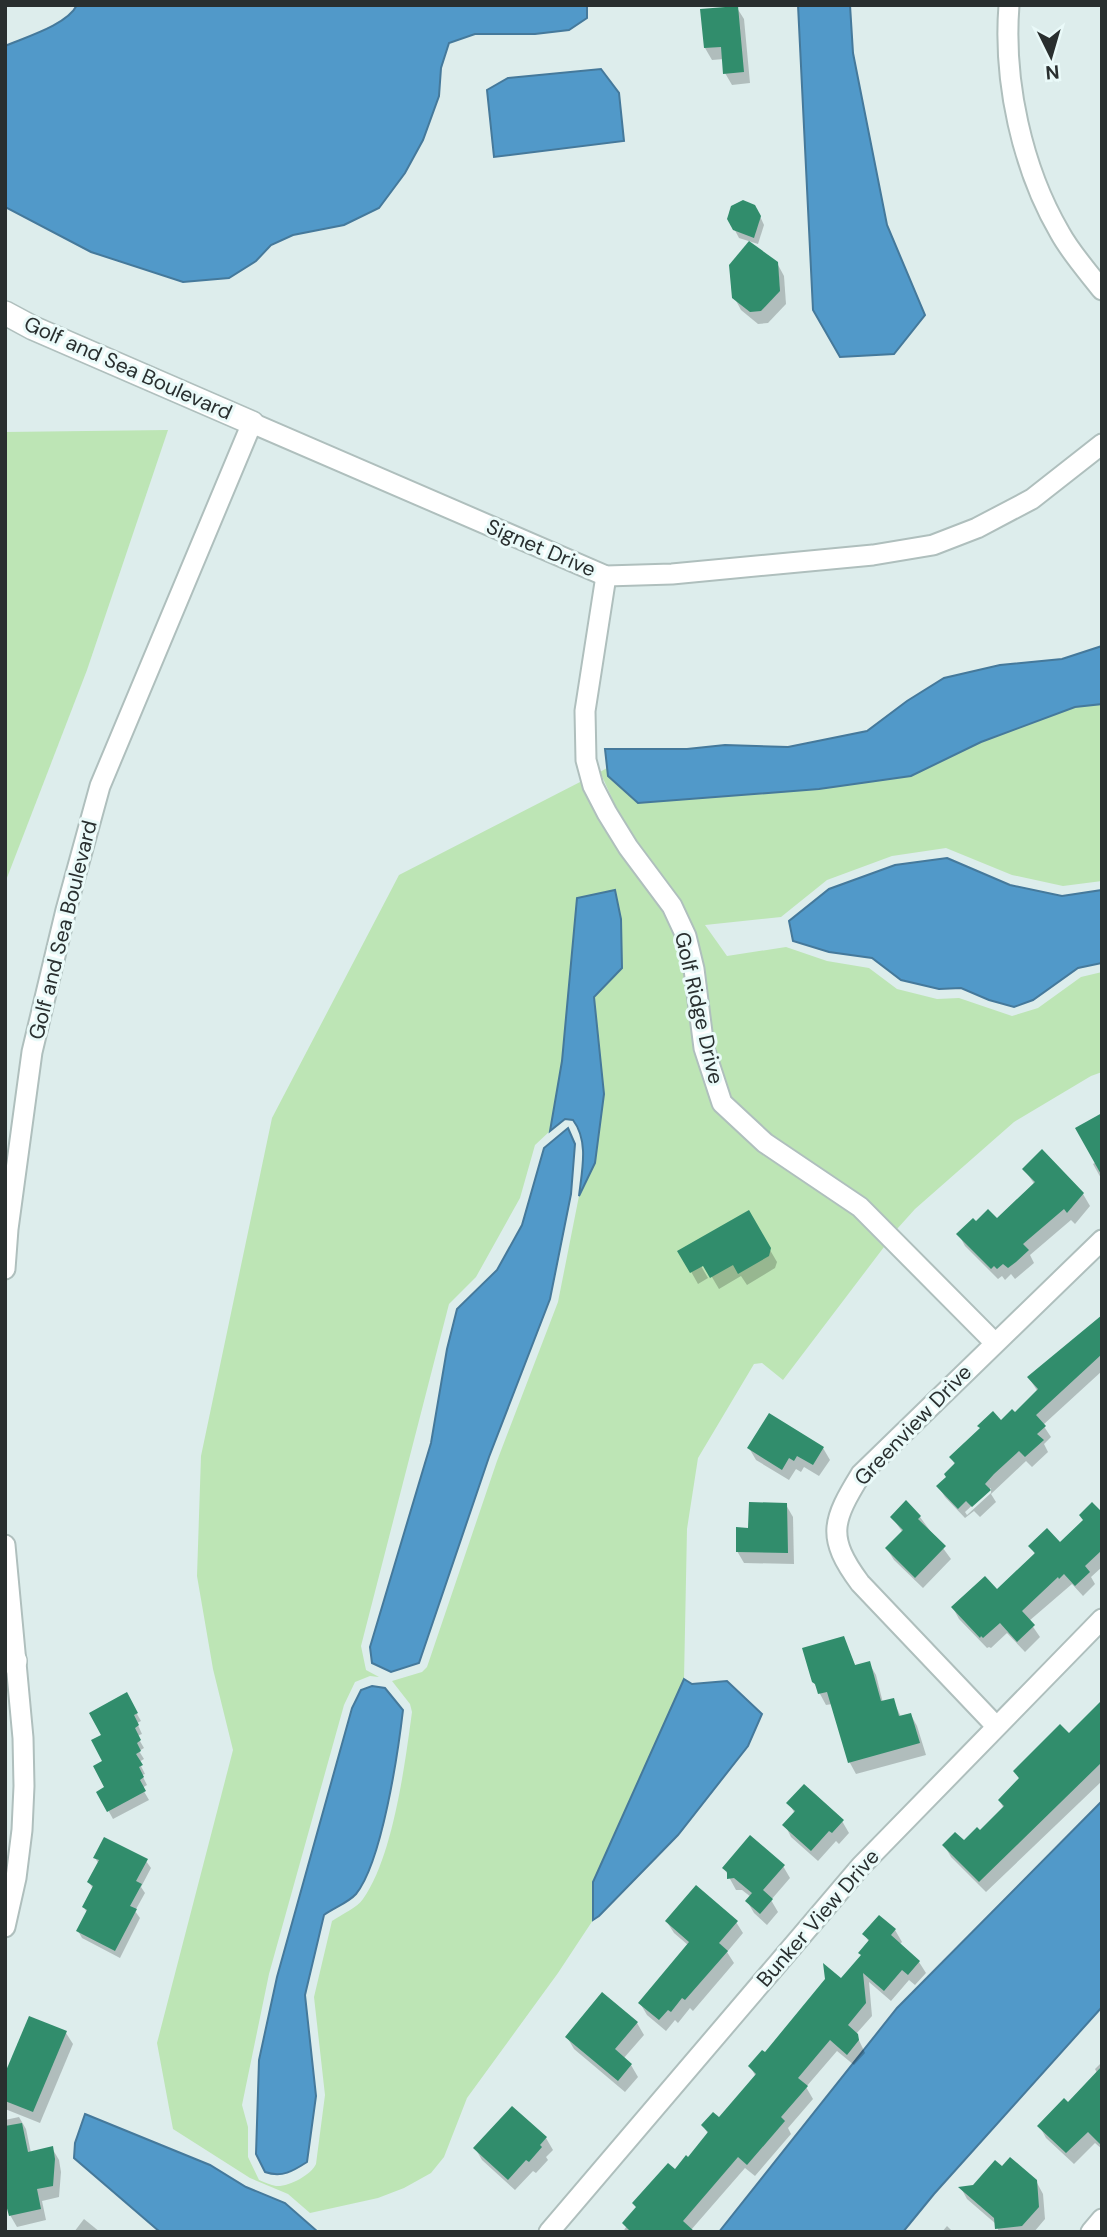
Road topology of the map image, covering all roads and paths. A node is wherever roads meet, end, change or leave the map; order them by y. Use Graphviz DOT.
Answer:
graph roads {
  1 [pos="1009,5"];
  2 [pos="1102,289"];
  3 [pos="5,313"];
  4 [pos="252,423"];
  5 [pos="1102,444"];
  6 [pos="606,576"];
  7 [pos="1102,1240"];
  8 [pos="5,1269"];
  9 [pos="995,1342"];
  10 [pos="5,1545"];
  11 [pos="1102,1619"];
  12 [pos="10,1661"];
  13 [pos="996,1726"];
  14 [pos="5,1927"];
  15 [pos="1102,2219"];
  16 [pos="549,2232"];
  17 [pos="1091,2232"];
  1 -- 2 [label="street"];
  3 -- 4 [label="street, Golf and Sea Boulevard"];
  4 -- 6 [label="street, Signet Drive"];
  4 -- 8 [label="street, Golf and Sea Boulevard"];
  5 -- 6 [label="street, Signet Drive"];
  6 -- 9 [label="street, Golf Ridge Drive"];
  7 -- 9 [label="street, Greenview Drive"];
  9 -- 13 [label="street, Greenview Drive"];
  10 -- 12 [label="street"];
  11 -- 13 [label="street, Bunker View Drive"];
  12 -- 14 [label="street"];
  13 -- 16 [label="street, Bunker View Drive"];
  15 -- 17 [label="street"];
}
